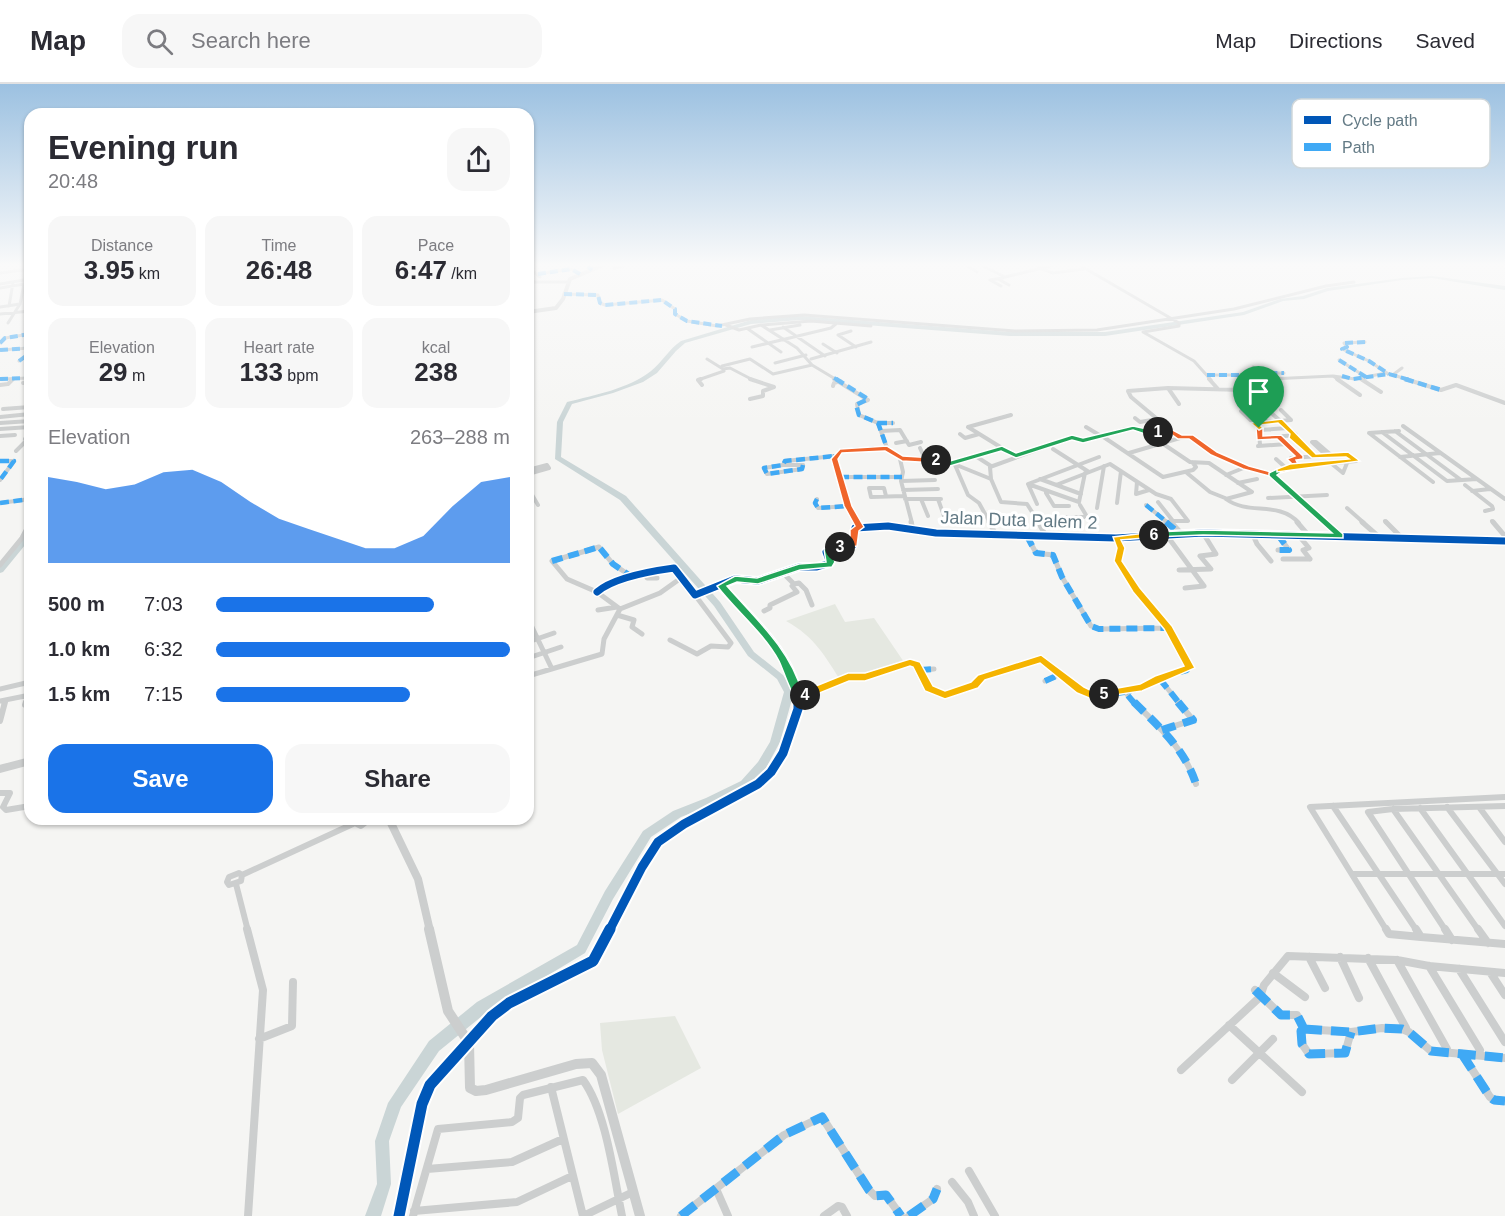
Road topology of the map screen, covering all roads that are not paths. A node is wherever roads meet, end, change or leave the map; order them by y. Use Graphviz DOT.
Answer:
graph roads {
  1 [pos="11,319"];
  2 [pos="684,319"];
  3 [pos="748,319"];
  4 [pos="853,319"];
  5 [pos="1180,319"];
  6 [pos="1174,320"];
  7 [pos="8,323"];
  8 [pos="776,323"];
  9 [pos="837,323"];
  10 [pos="1179,323"];
  11 [pos="764,324"];
  12 [pos="800,325"];
  13 [pos="727,326"];
  14 [pos="871,326"];
  15 [pos="782,328"];
  16 [pos="828,328"];
  17 [pos="747,329"];
  18 [pos="772,329"];
  19 [pos="851,331"];
  20 [pos="24,335"];
  21 [pos="838,335"];
  22 [pos="795,337"];
  23 [pos="785,339"];
  24 [pos="871,342"];
  25 [pos="1365,342"];
  26 [pos="0,343"];
  27 [pos="767,343"];
  28 [pos="823,344"];
  29 [pos="752,347"];
  30 [pos="856,347"];
  31 [pos="24,348"];
  32 [pos="0,350"];
  33 [pos="781,352"];
  34 [pos="837,353"];
  35 [pos="806,355"];
  36 [pos="825,356"];
  37 [pos="24,357"];
  38 [pos="707,359"];
  39 [pos="811,359"];
  40 [pos="1339,360"];
  41 [pos="19,361"];
  42 [pos="775,363"];
  43 [pos="812,365"];
  44 [pos="1253,367"];
  45 [pos="721,368"];
  46 [pos="1402,368"];
  47 [pos="1284,373"];
  48 [pos="1262,374"];
  49 [pos="1391,374"];
  50 [pos="1207,375"];
  51 [pos="1333,376"];
  52 [pos="1366,377"];
  53 [pos="13,378"];
  54 [pos="24,378"];
  55 [pos="1360,378"];
  56 [pos="0,379"];
  57 [pos="1268,379"];
  58 [pos="772,380"];
  59 [pos="840,381"];
  60 [pos="761,384"];
  61 [pos="0,385"];
  62 [pos="702,385"];
  63 [pos="833,386"];
  64 [pos="1168,388"];
  65 [pos="1218,389"];
  66 [pos="1381,392"];
  67 [pos="1360,395"];
  68 [pos="750,399"];
  69 [pos="1505,402"];
  70 [pos="1179,404"];
  71 [pos="24,408"];
  72 [pos="3,410"];
  73 [pos="1254,410"];
  74 [pos="1268,410"];
  75 [pos="1281,410"];
  76 [pos="1241,411"];
  77 [pos="24,415"];
  78 [pos="1011,415"];
  79 [pos="1144,416"];
  80 [pos="0,417"];
  81 [pos="1135,417"];
  82 [pos="1158,419"];
  83 [pos="1149,420"];
  84 [pos="24,421"];
  85 [pos="1280,421"];
  86 [pos="1267,422"];
  87 [pos="0,423"];
  88 [pos="878,423"];
  89 [pos="893,423"];
  90 [pos="1254,423"];
  91 [pos="1086,427"];
  92 [pos="1288,428"];
  93 [pos="0,429"];
  94 [pos="24,429"];
  95 [pos="1399,429"];
  96 [pos="880,430"];
  97 [pos="1169,430"];
  98 [pos="1260,430"];
  99 [pos="904,431"];
  100 [pos="1382,432"];
  101 [pos="1148,433"];
  102 [pos="960,434"];
  103 [pos="979,434"];
  104 [pos="15,435"];
  105 [pos="0,436"];
  106 [pos="913,436"];
  107 [pos="1101,436"];
  108 [pos="1292,436"];
  109 [pos="1279,437"];
  110 [pos="965,438"];
  111 [pos="1180,438"];
  112 [pos="1260,438"];
  113 [pos="905,440"];
  114 [pos="921,442"];
  115 [pos="971,442"];
  116 [pos="896,443"];
  117 [pos="1162,443"];
  118 [pos="24,444"];
  119 [pos="1287,444"];
  120 [pos="887,448"];
  121 [pos="920,448"];
  122 [pos="1002,448"];
  123 [pos="1053,449"];
  124 [pos="16,451"];
  125 [pos="1129,453"];
  126 [pos="1440,453"];
  127 [pos="1427,454"];
  128 [pos="835,456"];
  129 [pos="1016,456"];
  130 [pos="1314,456"];
  131 [pos="1413,456"];
  132 [pos="977,457"];
  133 [pos="1099,457"];
  134 [pos="1301,457"];
  135 [pos="1400,457"];
  136 [pos="902,458"];
  137 [pos="925,459"];
  138 [pos="1219,459"];
  139 [pos="1276,459"];
  140 [pos="0,461"];
  141 [pos="1192,462"];
  142 [pos="1209,463"];
  143 [pos="1347,463"];
  144 [pos="954,464"];
  145 [pos="1331,464"];
  146 [pos="783,465"];
  147 [pos="1078,465"];
  148 [pos="991,466"];
  149 [pos="1104,466"];
  150 [pos="1298,466"];
  151 [pos="1244,468"];
  152 [pos="1286,468"];
  153 [pos="1121,471"];
  154 [pos="1087,472"];
  155 [pos="1187,472"];
  156 [pos="1232,473"];
  157 [pos="1272,474"];
  158 [pos="1226,475"];
  159 [pos="840,477"];
  160 [pos="873,478"];
  161 [pos="991,478"];
  162 [pos="901,479"];
  163 [pos="1040,479"];
  164 [pos="1257,479"];
  165 [pos="1477,479"];
  166 [pos="0,480"];
  167 [pos="935,480"];
  168 [pos="1462,480"];
  169 [pos="1137,482"];
  170 [pos="1433,482"];
  171 [pos="1238,483"];
  172 [pos="1056,485"];
  173 [pos="1465,485"];
  174 [pos="1029,486"];
  175 [pos="876,488"];
  176 [pos="938,489"];
  177 [pos="1490,489"];
  178 [pos="903,490"];
  179 [pos="1149,490"];
  180 [pos="1472,490"];
  181 [pos="1081,494"];
  182 [pos="1328,495"];
  183 [pos="886,496"];
  184 [pos="1295,496"];
  185 [pos="905,498"];
  186 [pos="1225,498"];
  187 [pos="1268,498"];
  188 [pos="921,499"];
  189 [pos="1051,499"];
  190 [pos="1061,499"];
  191 [pos="1505,499"];
  192 [pos="24,500"];
  193 [pos="817,500"];
  194 [pos="0,503"];
  195 [pos="1117,503"];
  196 [pos="1156,503"];
  197 [pos="1037,504"];
  198 [pos="1080,505"];
  199 [pos="1146,505"];
  200 [pos="848,506"];
  201 [pos="1097,508"];
  202 [pos="1347,508"];
  203 [pos="1485,511"];
  204 [pos="928,516"];
  205 [pos="944,516"];
  206 [pos="1034,517"];
  207 [pos="1077,518"];
  208 [pos="1173,521"];
  209 [pos="1385,521"];
  210 [pos="1492,521"];
  211 [pos="860,527"];
  212 [pos="913,529"];
  213 [pos="1203,532"];
  214 [pos="995,533"];
  215 [pos="1165,533"];
  216 [pos="1180,533"];
  217 [pos="24,534"];
  218 [pos="1253,535"];
  219 [pos="1278,535"];
  220 [pos="1027,536"];
  221 [pos="1046,536"];
  222 [pos="1299,536"];
  223 [pos="1309,536"];
  224 [pos="1340,536"];
  225 [pos="1378,536"];
  226 [pos="1505,536"];
  227 [pos="1401,537"];
  228 [pos="1116,538"];
  229 [pos="1505,541"];
  230 [pos="1278,550"];
  231 [pos="1287,552"];
  232 [pos="1283,559"];
  233 [pos="1292,559"];
  234 [pos="1271,561"];
  235 [pos="0,565"];
  236 [pos="1179,570"];
  237 [pos="1193,570"];
  238 [pos="644,572"];
  239 [pos="783,573"];
  240 [pos="632,577"];
  241 [pos="657,578"];
  242 [pos="681,578"];
  243 [pos="794,584"];
  244 [pos="721,586"];
  245 [pos="1185,588"];
  246 [pos="597,592"];
  247 [pos="697,594"];
  248 [pos="812,605"];
  249 [pos="598,610"];
  250 [pos="618,610"];
  251 [pos="764,611"];
  252 [pos="1168,628"];
  253 [pos="534,632"];
  254 [pos="554,633"];
  255 [pos="642,634"];
  256 [pos="537,639"];
  257 [pos="534,640"];
  258 [pos="670,640"];
  259 [pos="561,647"];
  260 [pos="544,652"];
  261 [pos="534,656"];
  262 [pos="568,661"];
  263 [pos="551,668"];
  264 [pos="934,669"];
  265 [pos="920,670"];
  266 [pos="534,673"];
  267 [pos="1061,674"];
  268 [pos="1159,678"];
  269 [pos="1045,681"];
  270 [pos="24,683"];
  271 [pos="0,688"];
  272 [pos="1125,692"];
  273 [pos="24,696"];
  274 [pos="798,697"];
  275 [pos="2,701"];
  276 [pos="0,721"];
  277 [pos="1162,730"];
  278 [pos="24,763"];
  279 [pos="0,769"];
  280 [pos="1196,784"];
  281 [pos="0,793"];
  282 [pos="1505,797"];
  283 [pos="1333,806"];
  284 [pos="1505,806"];
  285 [pos="24,807"];
  286 [pos="1447,807"];
  287 [pos="1479,807"];
  288 [pos="1420,808"];
  289 [pos="1393,809"];
  290 [pos="347,825"];
  291 [pos="391,825"];
  292 [pos="1505,842"];
  293 [pos="1352,874"];
  294 [pos="1380,874"];
  295 [pos="1410,874"];
  296 [pos="1469,874"];
  297 [pos="1502,874"];
  298 [pos="1440,875"];
  299 [pos="1505,884"];
  300 [pos="1505,926"];
  301 [pos="1421,937"];
  302 [pos="1452,940"];
  303 [pos="1488,943"];
  304 [pos="1505,944"];
  305 [pos="1309,957"];
  306 [pos="1340,957"];
  307 [pos="1368,958"];
  308 [pos="1397,960"];
  309 [pos="1429,966"];
  310 [pos="1460,969"];
  311 [pos="1490,972"];
  312 [pos="1273,973"];
  313 [pos="1505,973"];
  314 [pos="294,982"];
  315 [pos="1325,988"];
  316 [pos="1258,993"];
  317 [pos="1505,995"];
  318 [pos="1305,996"];
  319 [pos="1359,998"];
  320 [pos="1229,1024"];
  321 [pos="1406,1028"];
  322 [pos="1304,1029"];
  323 [pos="1351,1032"];
  324 [pos="259,1039"];
  325 [pos="1273,1039"];
  326 [pos="468,1041"];
  327 [pos="1505,1042"];
  328 [pos="1447,1049"];
  329 [pos="1480,1050"];
  330 [pos="1259,1052"];
  331 [pos="1462,1054"];
  332 [pos="1504,1059"];
  333 [pos="1181,1070"];
  334 [pos="1232,1080"];
  335 [pos="551,1087"];
  336 [pos="1302,1092"];
  337 [pos="1505,1101"];
  338 [pos="563,1139"];
  339 [pos="428,1169"];
  340 [pos="969,1171"];
  341 [pos="572,1176"];
  342 [pos="952,1182"];
  343 [pos="937,1190"];
  344 [pos="717,1191"];
  345 [pos="633,1192"];
  346 [pos="618,1200"];
  347 [pos="453,1212"];
  348 [pos="413,1213"];
  349 [pos="248,1216"];
  350 [pos="399,1216"];
  351 [pos="583,1216"];
  352 [pos="622,1216"];
  353 [pos="640,1216"];
  354 [pos="681,1216"];
  355 [pos="728,1216"];
  356 [pos="825,1216"];
  357 [pos="847,1216"];
  358 [pos="902,1216"];
  359 [pos="909,1216"];
  360 [pos="974,1216"];
  361 [pos="995,1216"];
  1 -- 7 [label="street"];
  2 -- 13 [label="street"];
  3 -- 13 [label="street"];
  4 -- 6 [label="street"];
  5 -- 6 [label="street"];
  6 -- 10 [label="street"];
  8 -- 9 [label="street"];
  8 -- 11 [label="street"];
  8 -- 15 [label="street"];
  9 -- 14 [label="street"];
  9 -- 16 [label="street"];
  10 -- 50 [label="street"];
  11 -- 17 [label="street"];
  11 -- 18 [label="street"];
  12 -- 15 [label="street"];
  13 -- 17 [label="street"];
  15 -- 18 [label="street"];
  15 -- 22 [label="street"];
  16 -- 21 [label="street"];
  16 -- 22 [label="street"];
  17 -- 27 [label="street"];
  18 -- 23 [label="street"];
  19 -- 21 [label="street"];
  20 -- 26 [label="street"];
  21 -- 30 [label="street"];
  22 -- 23 [label="street"];
  22 -- 36 [label="street"];
  23 -- 27 [label="street"];
  23 -- 35 [label="street"];
  24 -- 30 [label="street"];
  25 -- 49 [label="street"];
  27 -- 29 [label="street"];
  27 -- 33 [label="street"];
  28 -- 34 [label="street"];
  30 -- 34 [label="street"];
  31 -- 32 [label="street"];
  34 -- 36 [label="street"];
  35 -- 39 [label="street"];
  35 -- 42 [label="street"];
  36 -- 39 [label="street"];
  37 -- 41 [label="street"];
  38 -- 45 [label="street"];
  39 -- 43 [label="street"];
  40 -- 52 [label="street"];
  43 -- 45 [label="street"];
  43 -- 59 [label="street"];
  44 -- 48 [label="street"];
  45 -- 60 [label="street"];
  45 -- 62 [label="street"];
  46 -- 49 [label="street"];
  47 -- 48 [label="street"];
  48 -- 50 [label="street"];
  48 -- 57 [label="street"];
  49 -- 52 [label="street"];
  49 -- 69 [label="street"];
  50 -- 65 [label="street"];
  51 -- 55 [label="street"];
  51 -- 57 [label="street"];
  51 -- 67 [label="street"];
  52 -- 55 [label="street"];
  53 -- 54 [label="street"];
  53 -- 56 [label="street"];
  53 -- 61 [label="street"];
  55 -- 66 [label="street"];
  57 -- 65 [label="street"];
  58 -- 60 [label="street"];
  59 -- 63 [label="street"];
  59 -- 88 [label="street"];
  60 -- 68 [label="street"];
  64 -- 65 [label="street"];
  64 -- 70 [label="street"];
  64 -- 82 [label="street"];
  71 -- 72 [label="street"];
  73 -- 86 [label="street"];
  74 -- 85 [label="street"];
  75 -- 85 [label="street"];
  76 -- 90 [label="street"];
  77 -- 80 [label="street"];
  78 -- 103 [label="street"];
  79 -- 83 [label="street"];
  81 -- 83 [label="street"];
  82 -- 83 [label="street"];
  82 -- 97 [label="street"];
  84 -- 87 [label="street"];
  85 -- 86 [label="street"];
  85 -- 92 [label="street"];
  86 -- 90 [label="street"];
  88 -- 89 [label="street"];
  88 -- 96 [label="street"];
  90 -- 98 [label="street"];
  91 -- 107 [label="street"];
  92 -- 98 [label="street"];
  92 -- 108 [label="street"];
  93 -- 94 [label="street"];
  95 -- 100 [label="street"];
  95 -- 126 [label="street"];
  95 -- 127 [label="street"];
  96 -- 99 [label="street"];
  96 -- 120 [label="street"];
  97 -- 101 [label="street"];
  97 -- 111 [label="street"];
  98 -- 112 [label="street"];
  99 -- 113 [label="street"];
  100 -- 131 [label="street"];
  100 -- 135 [label="street"];
  101 -- 107 [label="street"];
  101 -- 117 [label="street"];
  102 -- 110 [label="street"];
  103 -- 110 [label="street"];
  103 -- 122 [label="street"];
  104 -- 105 [label="street"];
  106 -- 113 [label="street"];
  107 -- 125 [label="street"];
  107 -- 129 [label="street"];
  108 -- 109 [label="street"];
  108 -- 130 [label="street"];
  109 -- 112 [label="street"];
  109 -- 119 [label="street"];
  110 -- 115 [label="street"];
  111 -- 117 [label="street"];
  111 -- 151 [label="street"];
  112 -- 119 [label="street"];
  113 -- 114 [label="street"];
  113 -- 116 [label="street"];
  117 -- 125 [label="street"];
  117 -- 141 [label="street"];
  118 -- 124 [label="street"];
  119 -- 134 [label="street"];
  120 -- 128 [label="street"];
  120 -- 136 [label="street"];
  121 -- 137 [label="street"];
  122 -- 129 [label="street"];
  122 -- 132 [label="street"];
  123 -- 147 [label="street"];
  125 -- 155 [label="street"];
  126 -- 127 [label="street"];
  126 -- 165 [label="street"];
  127 -- 131 [label="street"];
  127 -- 168 [label="street"];
  128 -- 146 [label="street"];
  128 -- 159 [label="street"];
  129 -- 148 [label="street"];
  130 -- 134 [label="street"];
  130 -- 143 [label="street"];
  131 -- 135 [label="street"];
  131 -- 168 [label="street"];
  132 -- 144 [label="street"];
  132 -- 148 [label="street"];
  133 -- 147 [label="street"];
  134 -- 150 [label="street"];
  135 -- 170 [label="street"];
  136 -- 137 [label="street"];
  136 -- 162 [label="street"];
  137 -- 144 [label="street"];
  138 -- 151 [label="street"];
  139 -- 152 [label="street"];
  140 -- 166 [label="street"];
  141 -- 142 [label="street"];
  141 -- 155 [label="street"];
  142 -- 156 [label="street"];
  142 -- 158 [label="street"];
  143 -- 145 [label="street"];
  143 -- 145 [label="street"];
  144 -- 161 [label="street"];
  144 -- 214 [label="street"];
  145 -- 150 [label="street"];
  146 -- 146 [label="street"];
  147 -- 154 [label="street"];
  147 -- 163 [label="street"];
  148 -- 161 [label="street"];
  149 -- 153 [label="street"];
  149 -- 154 [label="street"];
  149 -- 201 [label="street"];
  150 -- 152 [label="street"];
  151 -- 156 [label="street"];
  151 -- 157 [label="street"];
  152 -- 157 [label="street"];
  153 -- 169 [label="street"];
  153 -- 195 [label="street"];
  154 -- 172 [label="street"];
  154 -- 181 [label="street"];
  155 -- 186 [label="street"];
  156 -- 158 [label="street"];
  157 -- 184 [label="street"];
  158 -- 171 [label="street"];
  159 -- 162 [label="street"];
  159 -- 200 [label="street"];
  160 -- 175 [label="street"];
  161 -- 206 [label="street"];
  162 -- 167 [label="street"];
  162 -- 178 [label="street"];
  163 -- 172 [label="street"];
  163 -- 174 [label="street"];
  164 -- 171 [label="street"];
  165 -- 168 [label="street"];
  165 -- 177 [label="street"];
  169 -- 179 [label="street"];
  169 -- 179 [label="street"];
  171 -- 186 [label="street"];
  172 -- 181 [label="street"];
  173 -- 180 [label="street"];
  174 -- 181 [label="street"];
  174 -- 189 [label="street"];
  174 -- 197 [label="street"];
  175 -- 183 [label="street"];
  175 -- 183 [label="street"];
  176 -- 178 [label="street"];
  177 -- 180 [label="street"];
  177 -- 191 [label="street"];
  178 -- 185 [label="street"];
  179 -- 208 [label="street"];
  180 -- 203 [label="street"];
  182 -- 184 [label="street"];
  183 -- 185 [label="street"];
  184 -- 187 [label="street"];
  184 -- 224 [label="street"];
  185 -- 188 [label="street"];
  185 -- 212 [label="street"];
  186 -- 223 [label="street"];
  188 -- 204 [label="street"];
  188 -- 205 [label="street"];
  189 -- 190 [label="street"];
  189 -- 207 [label="street"];
  192 -- 194 [label="street"];
  193 -- 200 [label="street"];
  196 -- 208 [label="street"];
  198 -- 207 [label="street"];
  199 -- 216 [label="street"];
  200 -- 211 [label="street"];
  202 -- 225 [label="street"];
  206 -- 207 [label="street"];
  206 -- 221 [label="street"];
  208 -- 216 [label="street"];
  209 -- 227 [label="street"];
  210 -- 226 [label="street"];
  211 -- 212 [label="street, Jalan Duta Palem 2"];
  211 -- 239 [label="street"];
  212 -- 214 [label="street, Jalan Duta Palem 2"];
  213 -- 216 [label="street, Jalan Duta Palem 2"];
  213 -- 218 [label="street, Jalan Duta Palem 2"];
  213 -- 237 [label="street"];
  214 -- 220 [label="street, Jalan Duta Palem 2"];
  215 -- 216 [label="street, Jalan Duta Palem 2"];
  215 -- 228 [label="street, Jalan Duta Palem 2"];
  215 -- 237 [label="street"];
  217 -- 235 [label="street"];
  218 -- 219 [label="street, Jalan Duta Palem 2"];
  218 -- 234 [label="street"];
  219 -- 222 [label="street, Jalan Duta Palem 2"];
  219 -- 230 [label="street"];
  220 -- 221 [label="street, Jalan Duta Palem 2"];
  220 -- 252 [label="street"];
  221 -- 228 [label="street, Jalan Duta Palem 2"];
  222 -- 223 [label="street, Jalan Duta Palem 2"];
  222 -- 233 [label="street"];
  223 -- 224 [label="street, Jalan Duta Palem 2"];
  224 -- 225 [label="street, Jalan Duta Palem 2"];
  225 -- 227 [label="street, Jalan Duta Palem 2"];
  227 -- 229 [label="street, Jalan Duta Palem 2"];
  228 -- 252 [label="street"];
  231 -- 233 [label="street"];
  232 -- 233 [label="street"];
  236 -- 237 [label="street"];
  237 -- 245 [label="street"];
  238 -- 240 [label="street"];
  238 -- 241 [label="street"];
  238 -- 242 [label="street"];
  239 -- 243 [label="street"];
  239 -- 244 [label="street"];
  240 -- 246 [label="street"];
  240 -- 246 [label="street"];
  242 -- 247 [label="street"];
  242 -- 250 [label="street"];
  243 -- 248 [label="street"];
  243 -- 251 [label="street"];
  244 -- 247 [label="street"];
  244 -- 274 [label="street"];
  246 -- 250 [label="street"];
  247 -- 258 [label="street"];
  249 -- 250 [label="street"];
  250 -- 255 [label="street"];
  250 -- 263 [label="street"];
  252 -- 268 [label="street"];
  253 -- 256 [label="street"];
  254 -- 256 [label="street"];
  256 -- 257 [label="street"];
  256 -- 260 [label="street"];
  259 -- 260 [label="street"];
  260 -- 261 [label="street"];
  260 -- 263 [label="street"];
  262 -- 263 [label="street"];
  263 -- 266 [label="street"];
  264 -- 265 [label="street"];
  265 -- 267 [label="street"];
  265 -- 274 [label="street"];
  267 -- 269 [label="street"];
  267 -- 272 [label="street"];
  268 -- 272 [label="street"];
  268 -- 277 [label="street"];
  270 -- 271 [label="street"];
  272 -- 277 [label="street"];
  273 -- 275 [label="street"];
  274 -- 326 [label="street"];
  275 -- 276 [label="street"];
  277 -- 280 [label="street"];
  278 -- 279 [label="street"];
  281 -- 285 [label="street"];
  282 -- 283 [label="street"];
  283 -- 293 [label="street"];
  283 -- 294 [label="street"];
  284 -- 287 [label="street"];
  286 -- 287 [label="street"];
  286 -- 288 [label="street"];
  286 -- 297 [label="street"];
  287 -- 292 [label="street"];
  288 -- 289 [label="street"];
  288 -- 296 [label="street"];
  289 -- 295 [label="street"];
  289 -- 298 [label="street"];
  290 -- 324 [label="street"];
  291 -- 326 [label="street"];
  293 -- 294 [label="street"];
  293 -- 301 [label="street"];
  294 -- 295 [label="street"];
  294 -- 301 [label="street"];
  295 -- 298 [label="street"];
  295 -- 302 [label="street"];
  296 -- 297 [label="street"];
  296 -- 298 [label="street"];
  296 -- 300 [label="street"];
  297 -- 299 [label="street"];
  298 -- 303 [label="street"];
  301 -- 302 [label="street"];
  302 -- 303 [label="street"];
  303 -- 304 [label="street"];
  305 -- 306 [label="street"];
  305 -- 312 [label="street"];
  305 -- 315 [label="street"];
  306 -- 307 [label="street"];
  306 -- 319 [label="street"];
  307 -- 308 [label="street"];
  307 -- 321 [label="street"];
  308 -- 309 [label="street"];
  308 -- 328 [label="street"];
  309 -- 310 [label="street"];
  309 -- 329 [label="street"];
  310 -- 311 [label="street"];
  310 -- 327 [label="street"];
  311 -- 313 [label="street"];
  311 -- 317 [label="street"];
  312 -- 316 [label="street"];
  312 -- 318 [label="street"];
  314 -- 324 [label="street"];
  316 -- 320 [label="street"];
  316 -- 322 [label="street"];
  320 -- 330 [label="street"];
  320 -- 333 [label="street"];
  322 -- 323 [label="street"];
  322 -- 323 [label="street"];
  323 -- 331 [label="street"];
  324 -- 349 [label="street"];
  325 -- 330 [label="street"];
  326 -- 345 [label="street"];
  326 -- 350 [label="street"];
  330 -- 334 [label="street"];
  330 -- 336 [label="street"];
  331 -- 332 [label="street"];
  331 -- 337 [label="street"];
  335 -- 338 [label="street"];
  335 -- 339 [label="street"];
  335 -- 346 [label="street"];
  338 -- 339 [label="street"];
  338 -- 341 [label="street"];
  339 -- 348 [label="street"];
  340 -- 361 [label="street"];
  341 -- 347 [label="street"];
  341 -- 351 [label="street"];
  342 -- 360 [label="street"];
  343 -- 359 [label="street"];
  344 -- 355 [label="street"];
  345 -- 346 [label="street"];
  345 -- 353 [label="street"];
  346 -- 351 [label="street"];
  346 -- 352 [label="street"];
  347 -- 348 [label="street"];
  354 -- 358 [label="street"];
  356 -- 357 [label="street"];
}
